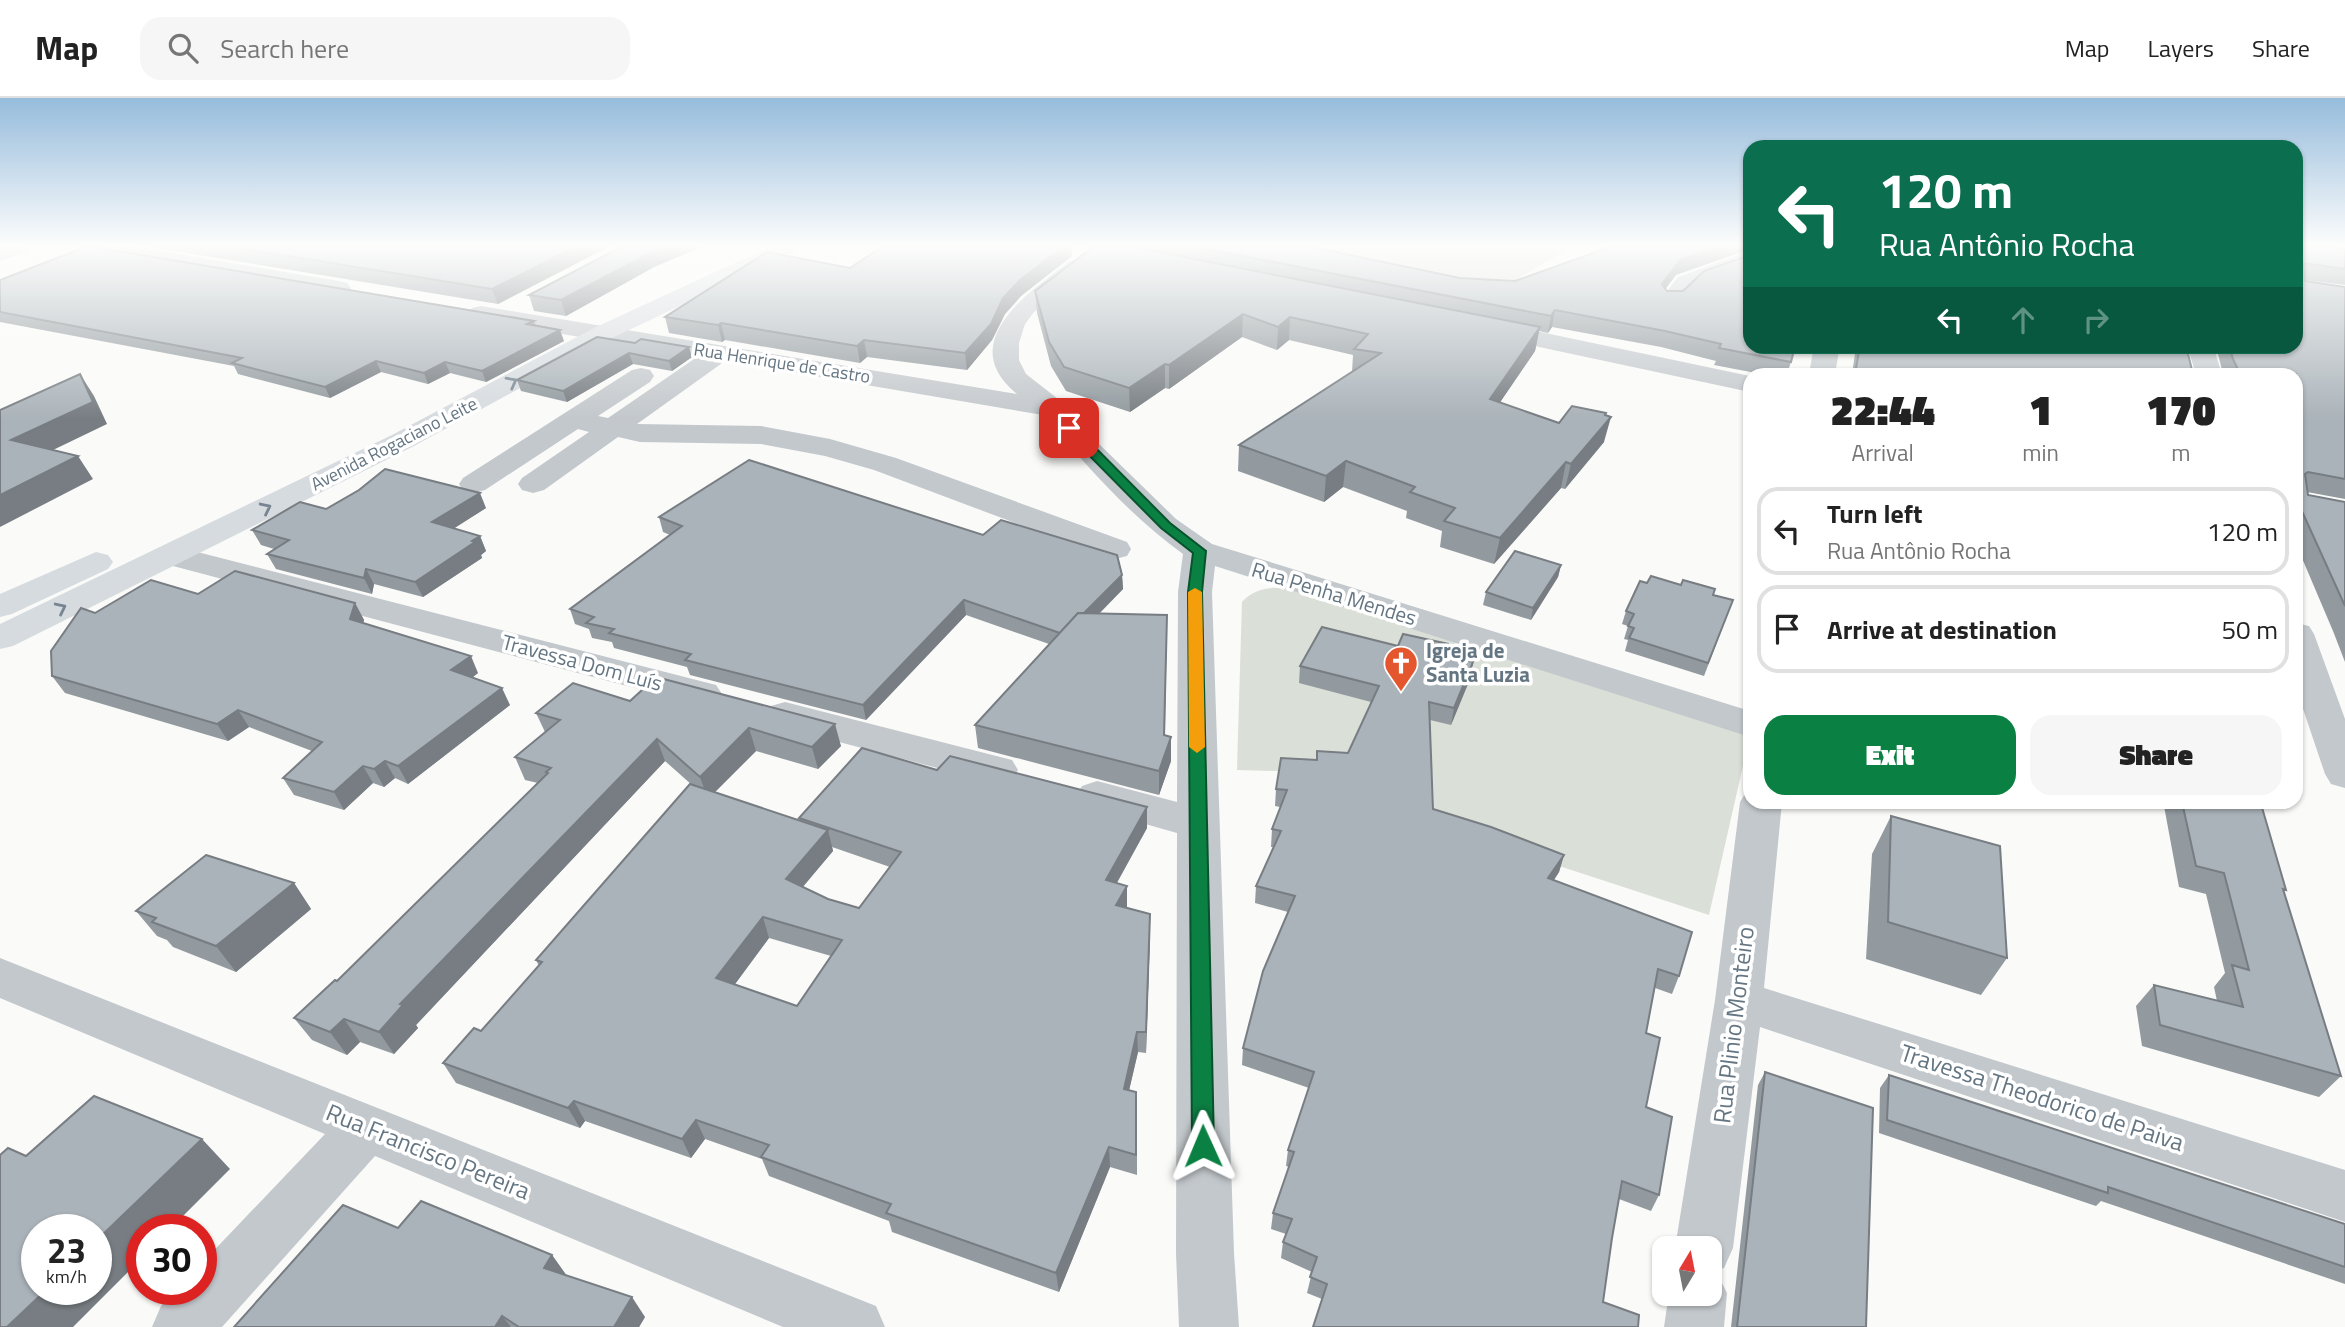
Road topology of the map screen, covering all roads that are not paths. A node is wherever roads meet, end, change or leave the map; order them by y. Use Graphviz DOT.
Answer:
graph roads {
  1 [pos="521,304"];
  2 [pos="622,304"];
  3 [pos="664,304"];
  4 [pos="1028,304"];
  5 [pos="460,309"];
  6 [pos="500,316"];
  7 [pos="1469,326"];
  8 [pos="570,328"];
  9 [pos="603,333"];
  10 [pos="720,353"];
  11 [pos="641,376"];
  12 [pos="1743,383"];
  13 [pos="1052,408"];
  14 [pos="573,420"];
  15 [pos="614,428"];
  16 [pos="474,484"];
  17 [pos="533,484"];
  18 [pos="1115,549"];
  19 [pos="1200,551"];
  20 [pos="170,555"];
  21 [pos="0,607"];
  22 [pos="0,638"];
  23 [pos="2303,654"];
  24 [pos="1743,722"];
  25 [pos="2345,774"];
  26 [pos="1760,809"];
  27 [pos="1198,822"];
  28 [pos="0,977"];
  29 [pos="1738,1000"];
  30 [pos="367,1127"];
  31 [pos="2345,1196"];
  32 [pos="1706,1236"];
  33 [pos="1696,1306"];
  34 [pos="182,1327"];
  35 [pos="855,1327"];
  36 [pos="1209,1327"];
  37 [pos="1693,1327"];
  1 -- 6 [label="street"];
  2 -- 8 [label="main road, Avenida Rogaciano Leite"];
  3 -- 9 [label="main road, Avenida Rogaciano Leite"];
  4 -- 13 [label="street, Rua Penha Mendes"];
  5 -- 6 [label="street, Rua Henrique de Castro"];
  6 -- 8 [label="street, Rua Henrique de Castro"];
  7 -- 12 [label="street"];
  8 -- 9 [label="street, Rua Henrique de Castro"];
  8 -- 21 [label="main road, Avenida Rogaciano Leite"];
  9 -- 10 [label="street, Rua Henrique de Castro"];
  20 -- 9 [label="main road, Avenida Rogaciano Leite, one-way"];
  10 -- 13 [label="street, Rua Henrique de Castro"];
  10 -- 15 [label="street"];
  11 -- 14 [label="street"];
  13 -- 19 [label="street, Rua Penha Mendes"];
  14 -- 15 [label="street"];
  14 -- 16 [label="street"];
  15 -- 17 [label="street"];
  15 -- 18 [label="street"];
  19 -- 24 [label="street, Rua Penha Mendes"];
  19 -- 27 [label="street"];
  22 -- 20 [label="main road, Avenida Rogaciano Leite, one-way"];
  20 -- 27 [label="street, Travessa Dom Luís"];
  23 -- 25 [label="street"];
  26 -- 29 [label="street, Rua Plinio Monteiro"];
  27 -- 36 [label="street"];
  28 -- 30 [label="street, Rua Francisco Pereira"];
  29 -- 31 [label="street, Travessa Theodorico de Paiva"];
  29 -- 32 [label="street, Rua Plinio Monteiro"];
  30 -- 34 [label="street"];
  30 -- 35 [label="street, Rua Francisco Pereira"];
  33 -- 37 [label="street"];
}
